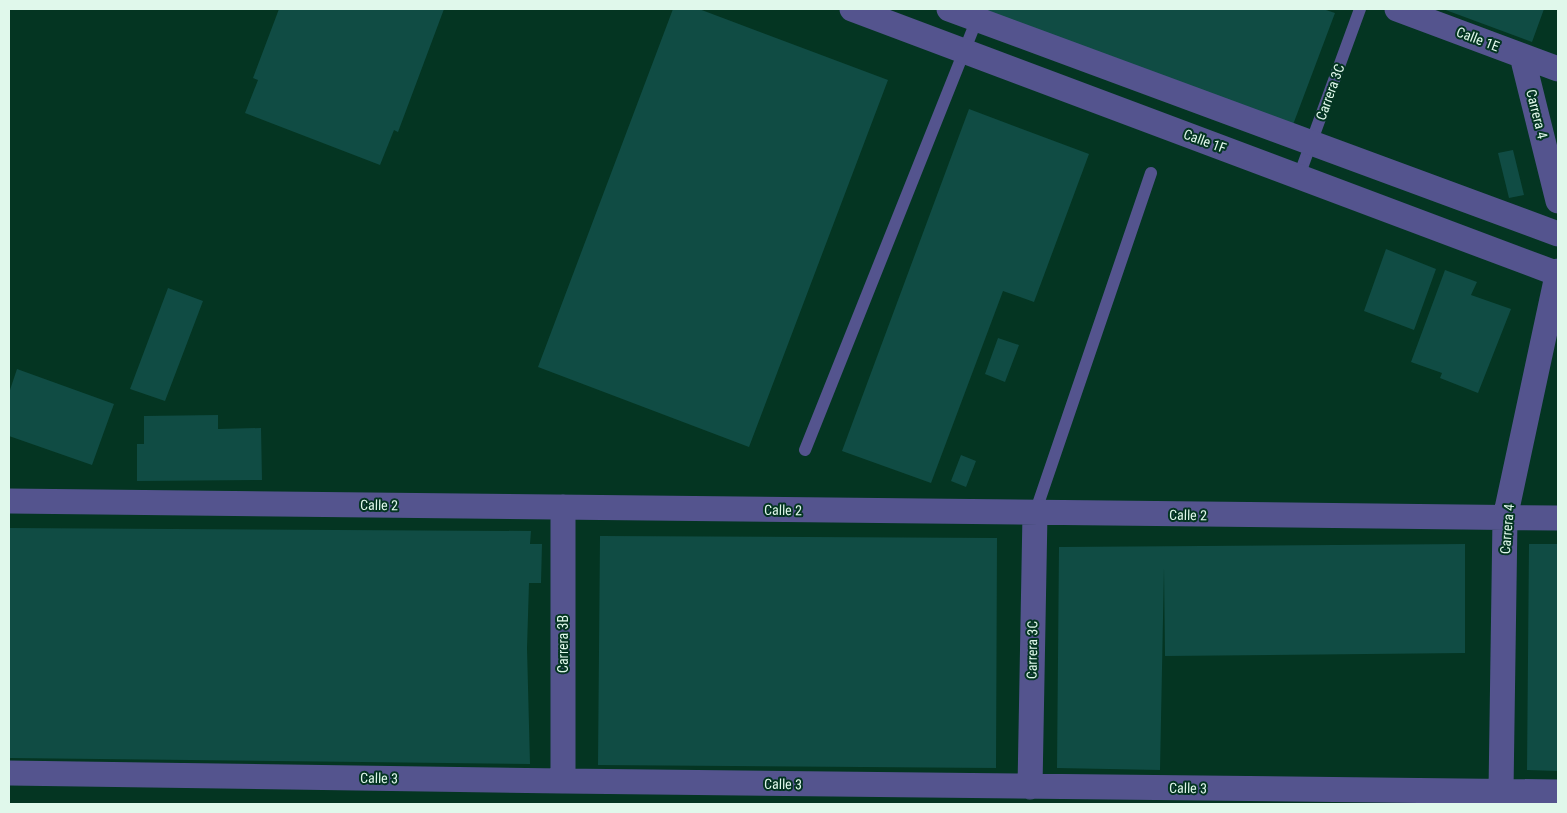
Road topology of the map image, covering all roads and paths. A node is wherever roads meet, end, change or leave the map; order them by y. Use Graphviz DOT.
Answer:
graph roads {
  1 [pos="852,9"];
  2 [pos="949,9"];
  3 [pos="1360,9"];
  4 [pos="1397,9"];
  5 [pos="977,19"];
  6 [pos="965,51"];
  7 [pos="1522,56"];
  8 [pos="1558,69"];
  9 [pos="1311,143"];
  10 [pos="1151,173"];
  11 [pos="1299,176"];
  12 [pos="1558,200"];
  13 [pos="1558,234"];
  14 [pos="1558,273"];
  15 [pos="805,450"];
  16 [pos="9,501"];
  17 [pos="563,507"];
  18 [pos="1035,513"];
  19 [pos="1505,518"];
  20 [pos="1558,518"];
  21 [pos="9,773"];
  22 [pos="563,781"];
  23 [pos="1030,787"];
  24 [pos="1501,791"];
  25 [pos="1558,792"];
  1 -- 6 [label="street, Calle 1F"];
  2 -- 5 [label="street"];
  3 -- 9 [label="lane, Carrera 3C"];
  4 -- 7 [label="street, Calle 1E"];
  5 -- 6 [label="lane"];
  5 -- 9 [label="street"];
  6 -- 11 [label="street, Calle 1F"];
  6 -- 15 [label="lane"];
  7 -- 8 [label="street, Calle 1E"];
  7 -- 12 [label="street, Carrera 4"];
  9 -- 11 [label="lane, Carrera 3C"];
  9 -- 13 [label="street"];
  10 -- 18 [label="lane"];
  11 -- 14 [label="street, Calle 1F"];
  14 -- 19 [label="street, Carrera 4"];
  16 -- 17 [label="street, Calle 2"];
  17 -- 18 [label="street, Calle 2"];
  17 -- 22 [label="street, Carrera 3B"];
  18 -- 19 [label="street, Calle 2"];
  18 -- 23 [label="street, Carrera 3C"];
  19 -- 20 [label="street, Calle 2"];
  19 -- 24 [label="street, Carrera 4"];
  21 -- 22 [label="street, Calle 3"];
  22 -- 23 [label="street, Calle 3"];
  23 -- 24 [label="street, Calle 3"];
  24 -- 25 [label="street, Calle 3"];
}
